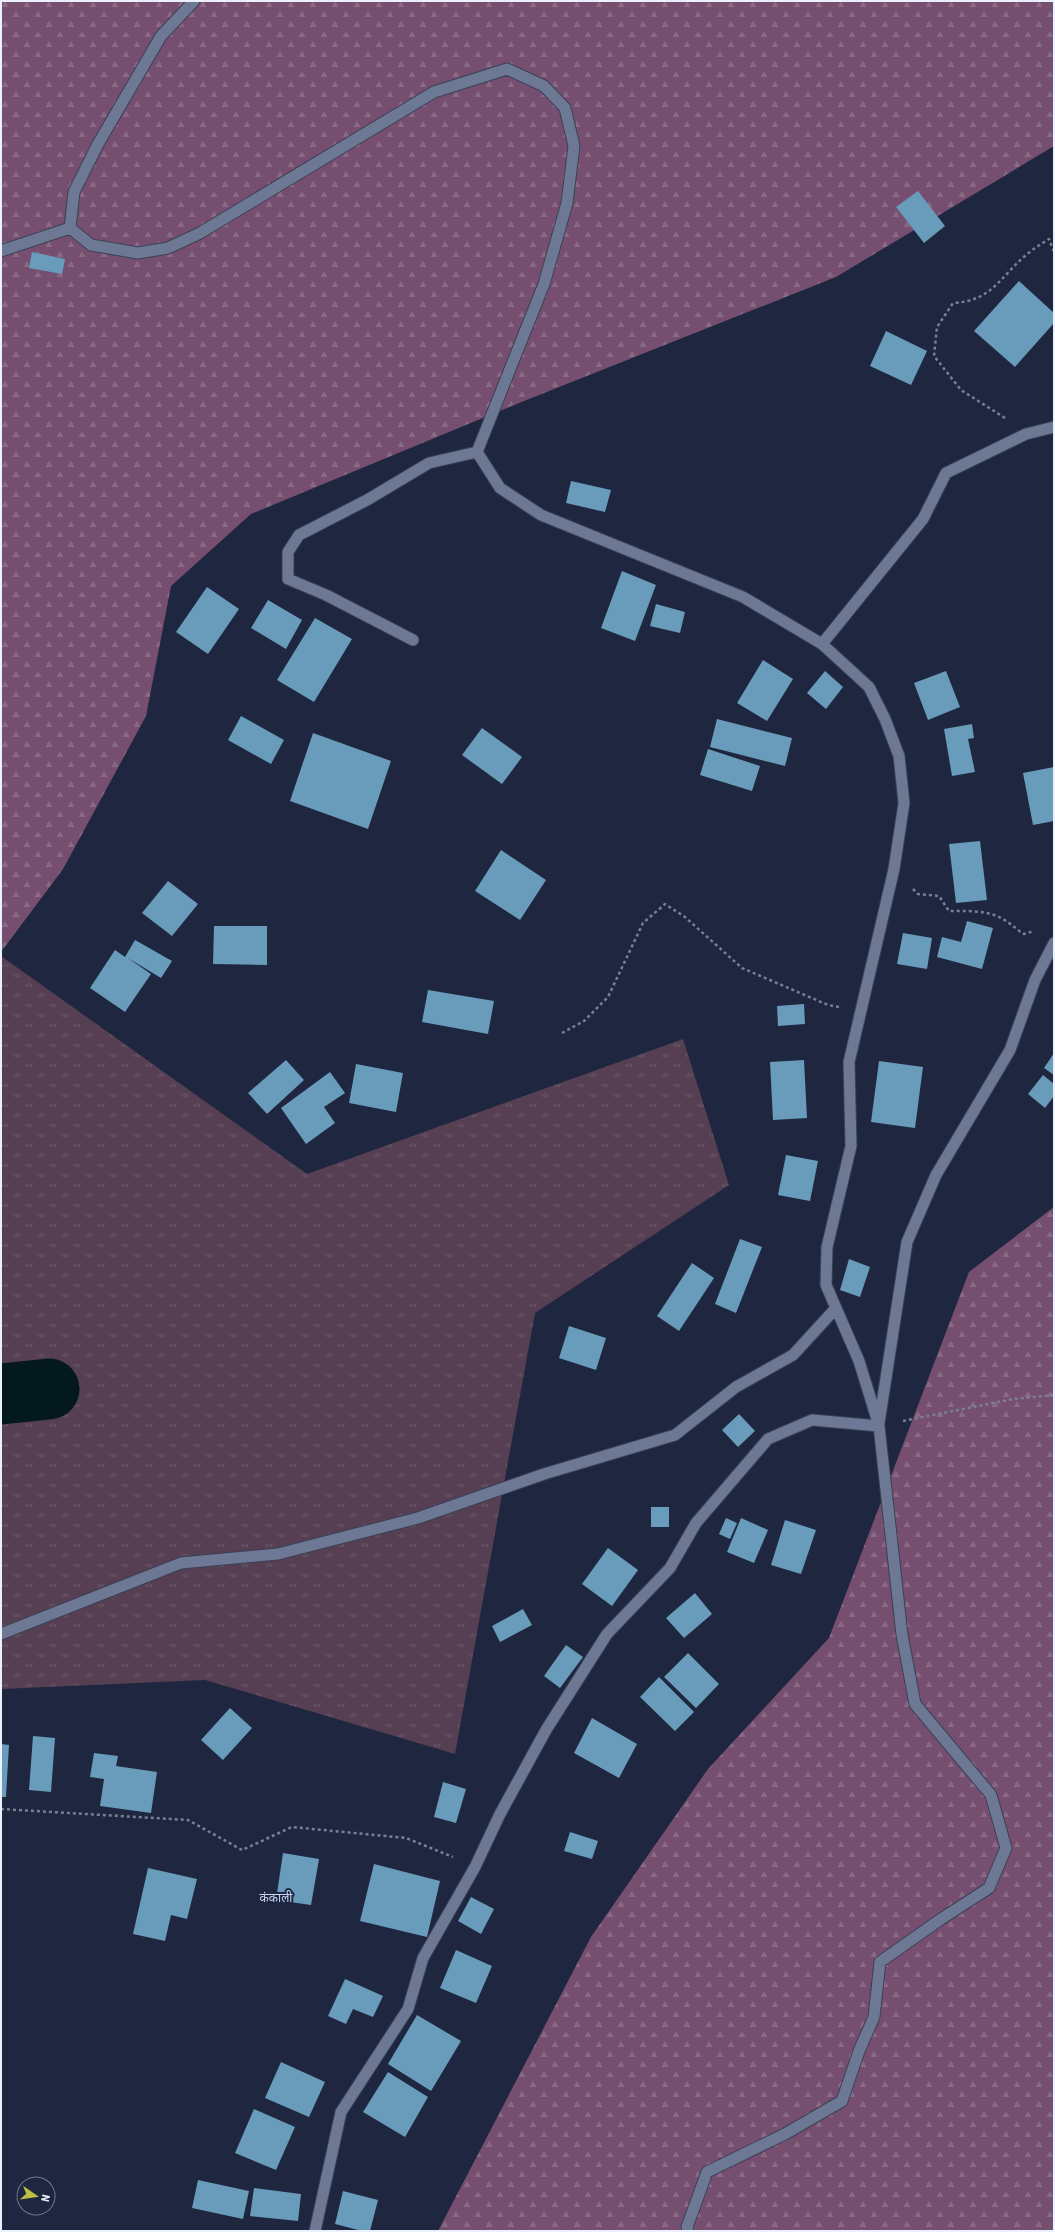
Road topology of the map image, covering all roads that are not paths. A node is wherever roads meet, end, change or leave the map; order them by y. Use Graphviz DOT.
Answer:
graph roads {
  1 [pos="194,1"];
  2 [pos="70,228"];
  3 [pos="1,251"];
  4 [pos="1054,427"];
  5 [pos="477,452"];
  6 [pos="413,640"];
  7 [pos="822,644"];
  8 [pos="1054,943"];
  9 [pos="836,1308"];
  10 [pos="879,1426"];
  11 [pos="1,1634"];
  12 [pos="315,2231"];
  13 [pos="688,2231"];
  1 -- 2 [label="street"];
  2 -- 3 [label="street"];
  2 -- 5 [label="street"];
  4 -- 7 [label="street"];
  5 -- 6 [label="street"];
  5 -- 7 [label="street"];
  7 -- 9 [label="street"];
  8 -- 10 [label="street"];
  9 -- 10 [label="street"];
  9 -- 11 [label="street"];
  10 -- 12 [label="street"];
  10 -- 13 [label="street"];
}
